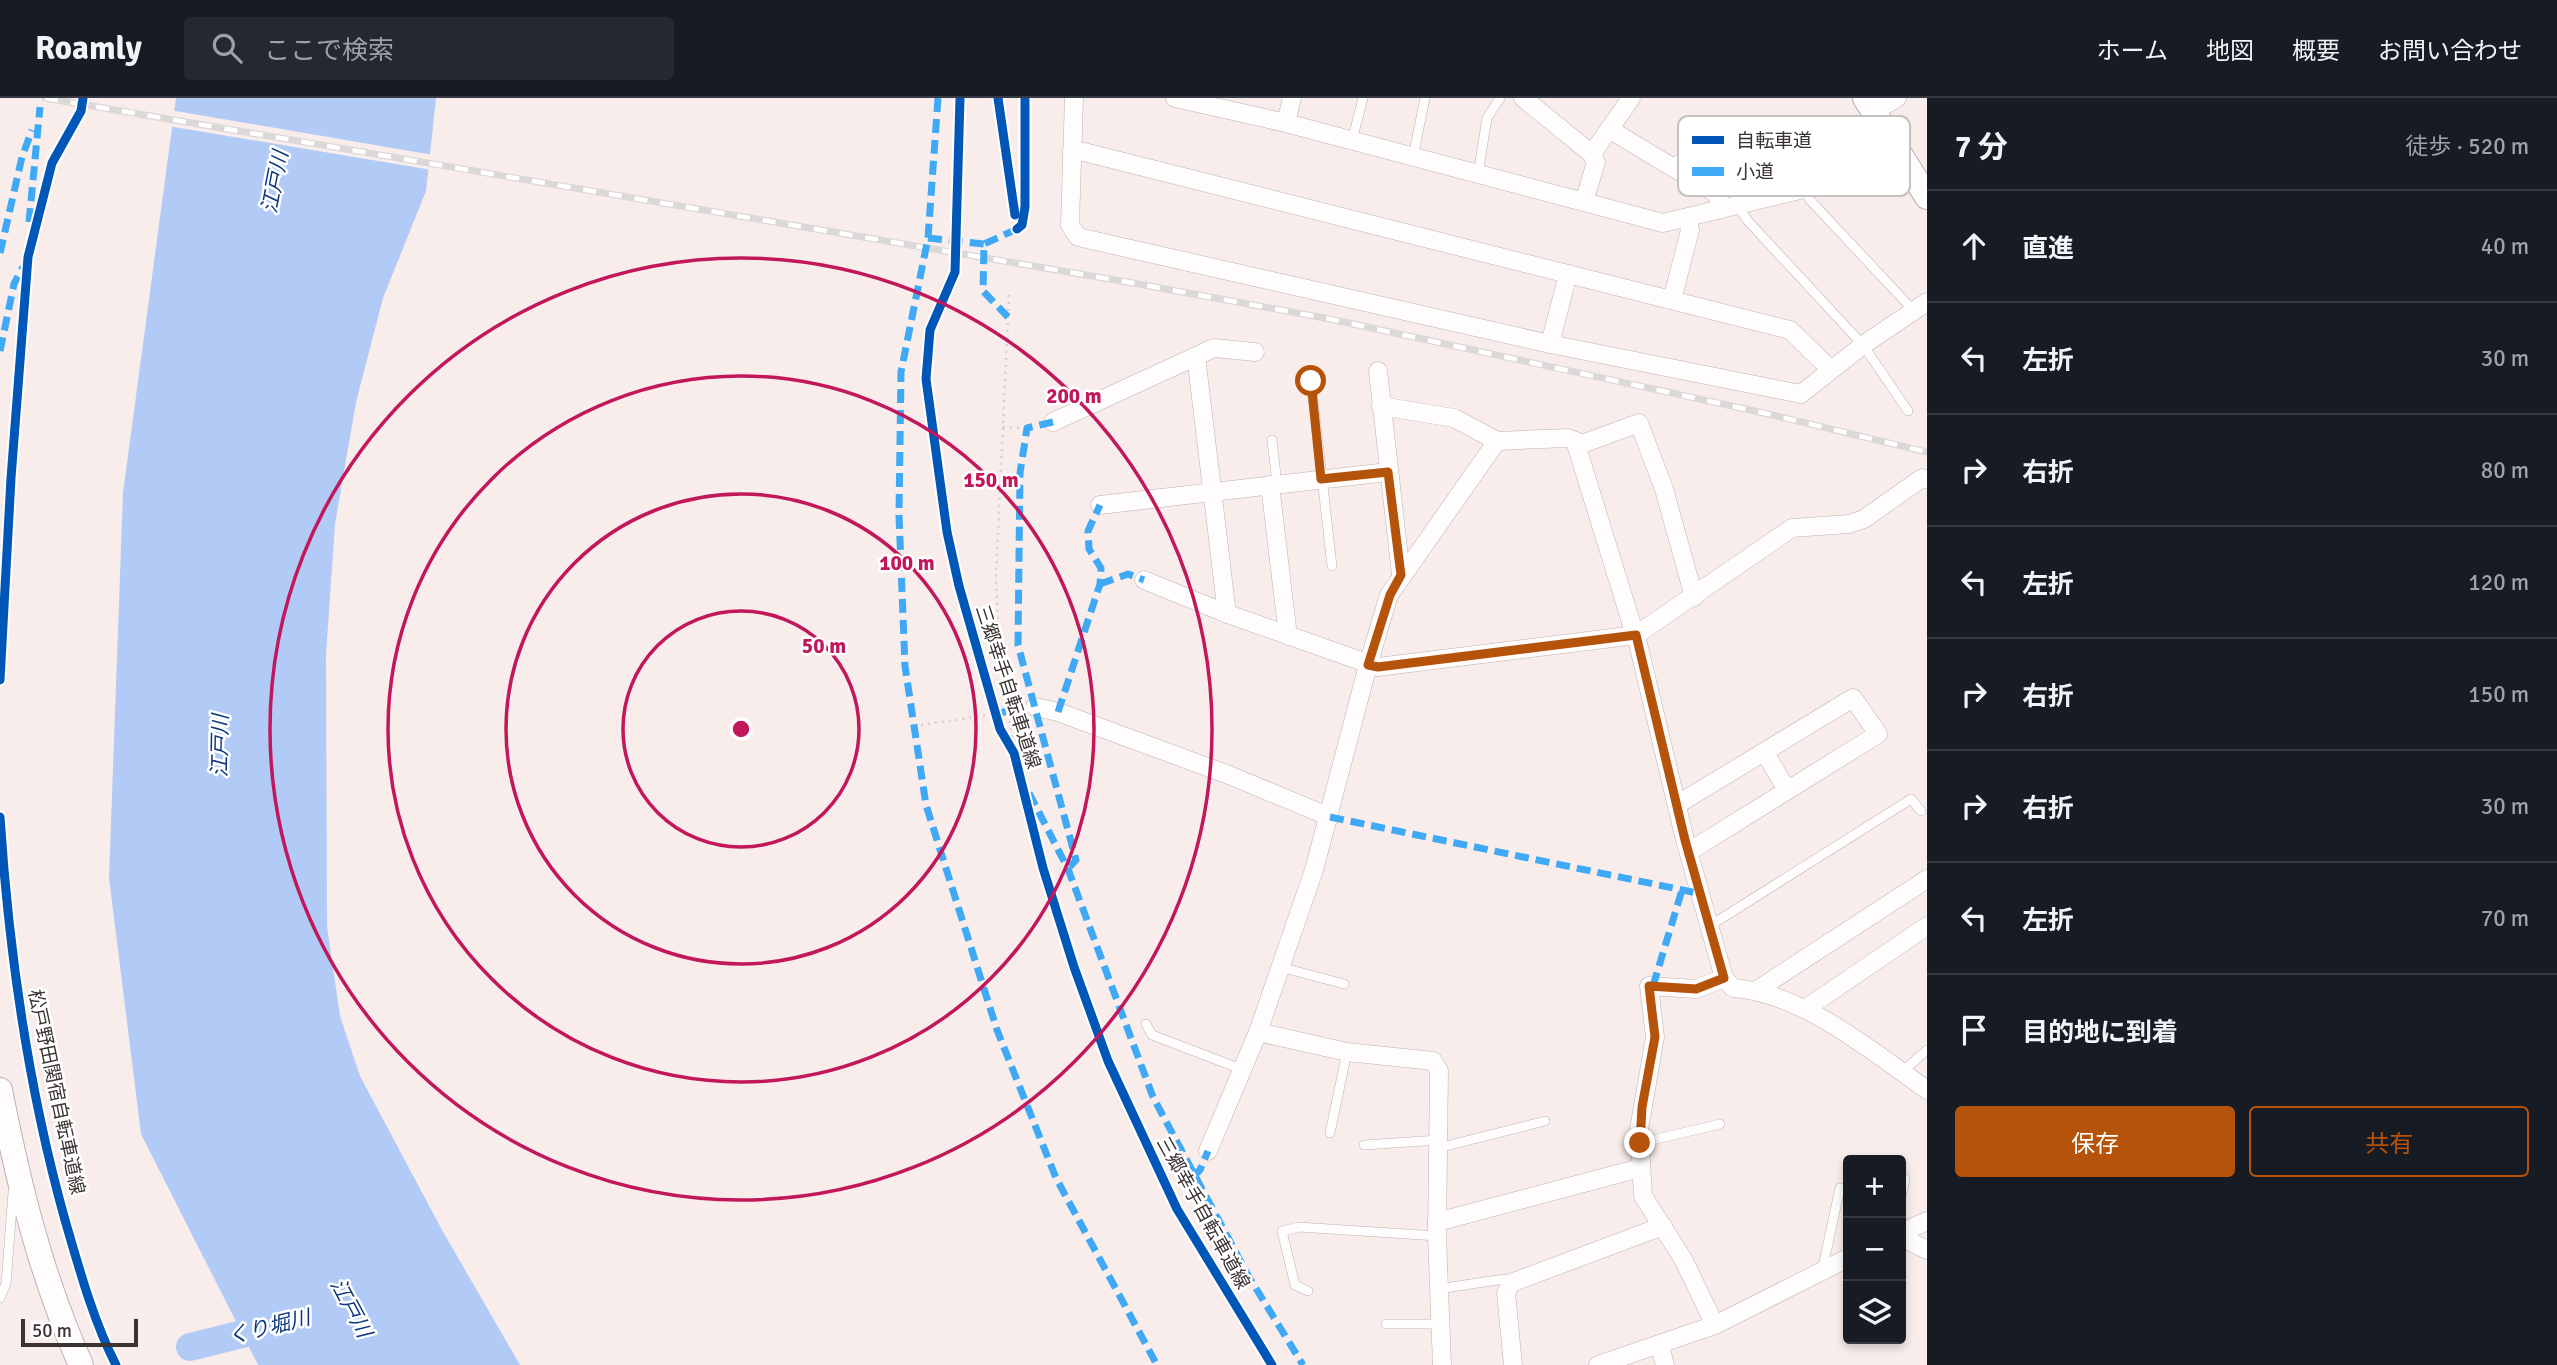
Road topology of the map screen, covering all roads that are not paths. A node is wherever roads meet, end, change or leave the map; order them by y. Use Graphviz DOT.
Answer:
graph roads {
  1 [pos="1074,98"];
  2 [pos="1175,98"];
  3 [pos="1292,98"];
  4 [pos="1363,98"];
  5 [pos="1425,98"];
  6 [pos="1500,98"];
  7 [pos="1523,98"];
  8 [pos="1631,98"];
  9 [pos="1897,98"];
  10 [pos="1869,105"];
  11 [pos="1286,123"];
  12 [pos="1609,129"];
  13 [pos="1352,141"];
  14 [pos="1072,152"];
  15 [pos="1592,154"];
  16 [pos="1413,157"];
  17 [pos="1678,160"];
  18 [pos="1672,165"];
  19 [pos="1678,169"];
  20 [pos="1910,170"];
  21 [pos="1478,174"];
  22 [pos="1717,196"];
  23 [pos="1777,196"];
  24 [pos="1808,196"];
  25 [pos="1927,197"];
  26 [pos="1584,202"];
  27 [pos="1738,206"];
  28 [pos="1719,210"];
  29 [pos="1687,218"];
  30 [pos="1568,274"];
  31 [pos="1672,300"];
  32 [pos="1921,307"];
  33 [pos="1550,344"];
  34 [pos="1863,345"];
  35 [pos="1255,352"];
  36 [pos="1196,356"];
  37 [pos="1831,370"];
  38 [pos="1378,371"];
  39 [pos="1311,381"];
  40 [pos="1381,406"];
  41 [pos="1908,411"];
  42 [pos="1053,422"];
  43 [pos="1272,440"];
  44 [pos="1497,441"];
  45 [pos="1575,441"];
  46 [pos="1388,472"];
  47 [pos="1321,479"];
  48 [pos="1927,479"];
  49 [pos="1273,484"];
  50 [pos="1213,493"];
  51 [pos="1100,505"];
  52 [pos="1332,566"];
  53 [pos="1401,575"];
  54 [pos="1144,580"];
  55 [pos="1694,597"];
  56 [pos="1227,614"];
  57 [pos="1635,635"];
  58 [pos="1288,636"];
  59 [pos="1368,665"];
  60 [pos="1035,707"];
  61 [pos="1765,753"];
  62 [pos="1787,790"];
  63 [pos="1678,804"];
  64 [pos="1921,811"];
  65 [pos="1330,817"];
  66 [pos="1690,850"];
  67 [pos="1927,879"];
  68 [pos="1711,925"];
  69 [pos="1927,926"];
  70 [pos="1280,967"];
  71 [pos="1724,978"];
  72 [pos="1344,984"];
  73 [pos="1757,990"];
  74 [pos="1805,1009"];
  75 [pos="1146,1024"];
  76 [pos="1258,1032"];
  77 [pos="1927,1050"];
  78 [pos="1347,1052"];
  79 [pos="1241,1069"];
  80 [pos="1901,1072"];
  81 [pos="0,1090"];
  82 [pos="1927,1090"];
  83 [pos="1545,1121"];
  84 [pos="1720,1124"];
  85 [pos="1330,1133"];
  86 [pos="5,1138"];
  87 [pos="1640,1143"];
  88 [pos="1364,1144"];
  89 [pos="1439,1144"];
  90 [pos="1208,1151"];
  91 [pos="1640,1168"];
  92 [pos="19,1178"];
  93 [pos="1840,1188"];
  94 [pos="1927,1221"];
  95 [pos="1663,1226"];
  96 [pos="1437,1229"];
  97 [pos="1906,1232"];
  98 [pos="1906,1238"];
  99 [pos="1927,1250"];
  100 [pos="1843,1261"];
  101 [pos="1822,1272"];
  102 [pos="1511,1283"];
  103 [pos="1438,1289"];
  104 [pos="1308,1291"];
  105 [pos="0,1298"];
  106 [pos="1387,1324"];
  107 [pos="1440,1324"];
  108 [pos="1715,1325"];
  109 [pos="1660,1346"];
  110 [pos="81,1365"];
  111 [pos="1442,1365"];
  112 [pos="1513,1365"];
  113 [pos="1598,1365"];
  114 [pos="1665,1365"];
  1 -- 14 [label="street"];
  2 -- 11 [label="street"];
  3 -- 11 [label="street"];
  4 -- 13 [label="lane"];
  5 -- 16 [label="lane"];
  6 -- 21 [label="lane"];
  7 -- 15 [label="street"];
  8 -- 12 [label="street"];
  9 -- 10 [label="street"];
  11 -- 13 [label="street"];
  12 -- 15 [label="street"];
  12 -- 18 [label="street"];
  13 -- 16 [label="street"];
  14 -- 30 [label="street"];
  14 -- 33 [label="street"];
  15 -- 26 [label="street"];
  16 -- 21 [label="street"];
  17 -- 18 [label="lane"];
  18 -- 19 [label="street"];
  20 -- 25 [label="street"];
  21 -- 26 [label="street"];
  22 -- 28 [label="street"];
  23 -- 27 [label="street"];
  24 -- 32 [label="lane"];
  26 -- 29 [label="street"];
  27 -- 28 [label="street"];
  27 -- 34 [label="lane"];
  28 -- 29 [label="street"];
  29 -- 31 [label="street"];
  30 -- 31 [label="street"];
  30 -- 33 [label="street"];
  31 -- 37 [label="street"];
  32 -- 34 [label="street"];
  33 -- 37 [label="street"];
  34 -- 37 [label="street"];
  34 -- 41 [label="lane"];
  35 -- 36 [label="street"];
  36 -- 42 [label="street"];
  36 -- 50 [label="street"];
  38 -- 40 [label="street"];
  39 -- 47 [label="lane"];
  40 -- 44 [label="street"];
  40 -- 46 [label="street"];
  43 -- 49 [label="lane"];
  44 -- 45 [label="street"];
  44 -- 53 [label="street"];
  45 -- 55 [label="street"];
  45 -- 57 [label="street"];
  46 -- 47 [label="street"];
  46 -- 53 [label="street"];
  47 -- 49 [label="street"];
  47 -- 52 [label="lane"];
  48 -- 55 [label="street"];
  49 -- 50 [label="street"];
  49 -- 58 [label="street"];
  50 -- 51 [label="street"];
  50 -- 56 [label="street"];
  53 -- 59 [label="street"];
  54 -- 56 [label="street"];
  55 -- 57 [label="street"];
  56 -- 58 [label="street"];
  57 -- 59 [label="street"];
  57 -- 63 [label="street"];
  58 -- 59 [label="street"];
  59 -- 65 [label="street"];
  60 -- 65 [label="street"];
  61 -- 62 [label="street"];
  61 -- 62 [label="street"];
  61 -- 63 [label="street"];
  62 -- 66 [label="street"];
  63 -- 66 [label="street"];
  64 -- 68 [label="lane"];
  65 -- 70 [label="street"];
  66 -- 68 [label="street"];
  67 -- 73 [label="street"];
  68 -- 71 [label="street"];
  69 -- 74 [label="street"];
  70 -- 72 [label="lane"];
  70 -- 76 [label="street"];
  71 -- 73 [label="street"];
  71 -- 87 [label="street"];
  73 -- 74 [label="street"];
  74 -- 80 [label="street"];
  75 -- 79 [label="lane"];
  76 -- 78 [label="street"];
  76 -- 79 [label="street"];
  77 -- 80 [label="lane"];
  78 -- 85 [label="lane"];
  78 -- 89 [label="street"];
  79 -- 90 [label="street"];
  80 -- 82 [label="street"];
  81 -- 86 [label="street"];
  83 -- 89 [label="lane"];
  84 -- 87 [label="lane"];
  86 -- 92 [label="street"];
  87 -- 91 [label="street"];
  88 -- 89 [label="lane"];
  89 -- 96 [label="street"];
  91 -- 95 [label="street"];
  91 -- 96 [label="street"];
  92 -- 105 [label="lane"];
  92 -- 110 [label="street"];
  93 -- 101 [label="lane"];
  94 -- 97 [label="street"];
  95 -- 102 [label="street"];
  95 -- 108 [label="street"];
  96 -- 103 [label="street"];
  96 -- 104 [label="lane"];
  98 -- 99 [label="street"];
  100 -- 101 [label="street"];
  101 -- 108 [label="street"];
  102 -- 103 [label="lane"];
  102 -- 112 [label="street"];
  103 -- 107 [label="street"];
  106 -- 107 [label="lane"];
  107 -- 111 [label="street"];
  108 -- 109 [label="street"];
  109 -- 113 [label="street"];
  109 -- 114 [label="street"];
}
